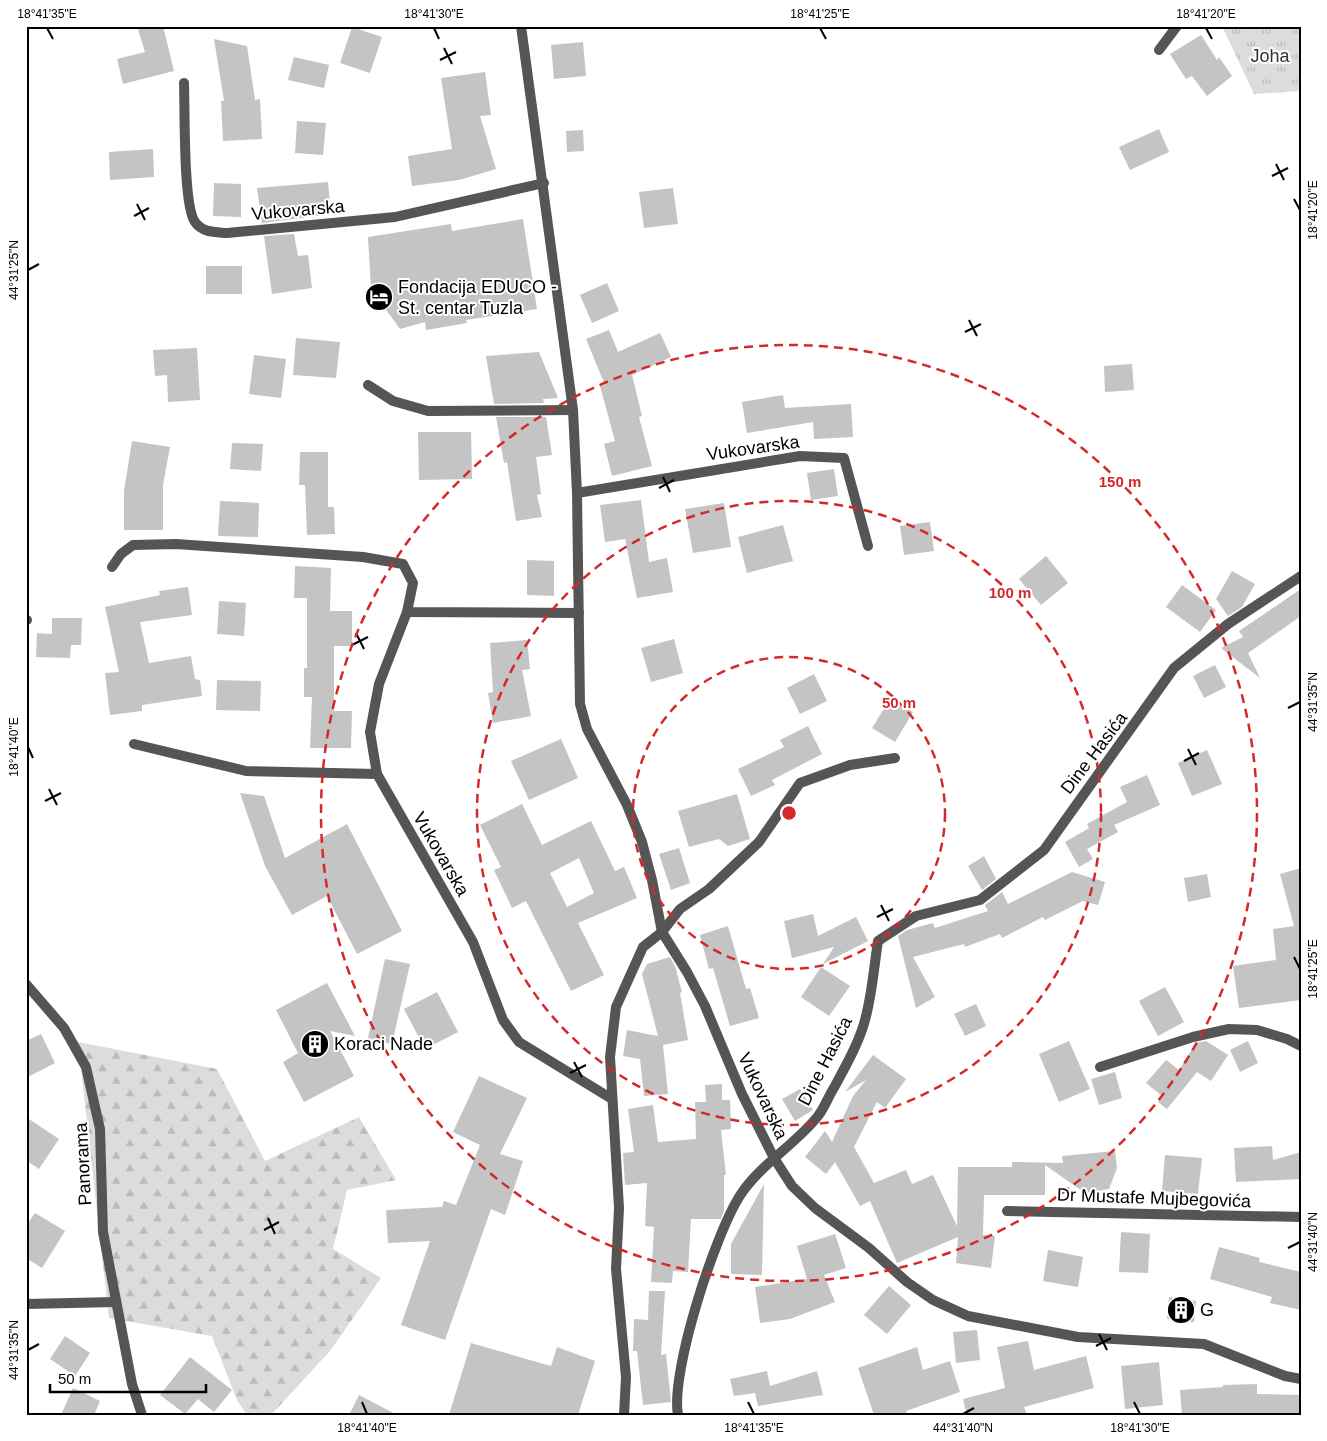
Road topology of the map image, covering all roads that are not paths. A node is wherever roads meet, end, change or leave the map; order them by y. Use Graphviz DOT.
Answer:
graph roads {
  1 [pos="521,26"];
  2 [pos="1177,26"];
  3 [pos="1159,50"];
  4 [pos="184,83"];
  5 [pos="544,184"];
  6 [pos="368,385"];
  7 [pos="573,410"];
  8 [pos="577,493"];
  9 [pos="868,546"];
  10 [pos="112,567"];
  11 [pos="1301,576"];
  12 [pos="407,612"];
  13 [pos="578,613"];
  14 [pos="134,744"];
  15 [pos="895,758"];
  16 [pos="377,774"];
  17 [pos="662,932"];
  18 [pos="26,984"];
  19 [pos="1301,1046"];
  20 [pos="1100,1067"];
  21 [pos="612,1099"];
  22 [pos="774,1158"];
  23 [pos="1007,1211"];
  24 [pos="1301,1217"];
  25 [pos="116,1302"];
  26 [pos="26,1304"];
  27 [pos="1301,1379"];
  28 [pos="142,1415"];
  29 [pos="624,1415"];
  30 [pos="678,1415"];
  1 -- 5 [label="street, Vukovarska"];
  2 -- 3 [label="street"];
  4 -- 5 [label="street, Vukovarska"];
  5 -- 7 [label="street, Vukovarska"];
  6 -- 7 [label="street"];
  7 -- 8 [label="street, Vukovarska"];
  8 -- 9 [label="street, Vukovarska"];
  8 -- 13 [label="street, Vukovarska"];
  10 -- 12 [label="street, Vukovarska"];
  11 -- 22 [label="street, Dine Hasića"];
  12 -- 13 [label="street"];
  12 -- 16 [label="street, Vukovarska"];
  13 -- 17 [label="street, Vukovarska"];
  14 -- 16 [label="street"];
  15 -- 17 [label="street"];
  16 -- 21 [label="street, Vukovarska"];
  17 -- 21 [label="street"];
  17 -- 22 [label="street, Vukovarska"];
  18 -- 25 [label="street, Panorama"];
  19 -- 20 [label="street"];
  21 -- 29 [label="street"];
  22 -- 27 [label="street"];
  22 -- 30 [label="street, Vukovarska"];
  23 -- 24 [label="street, Dr Mustafe Mujbegovića"];
  25 -- 26 [label="street"];
  25 -- 28 [label="street, Panorama"];
}
